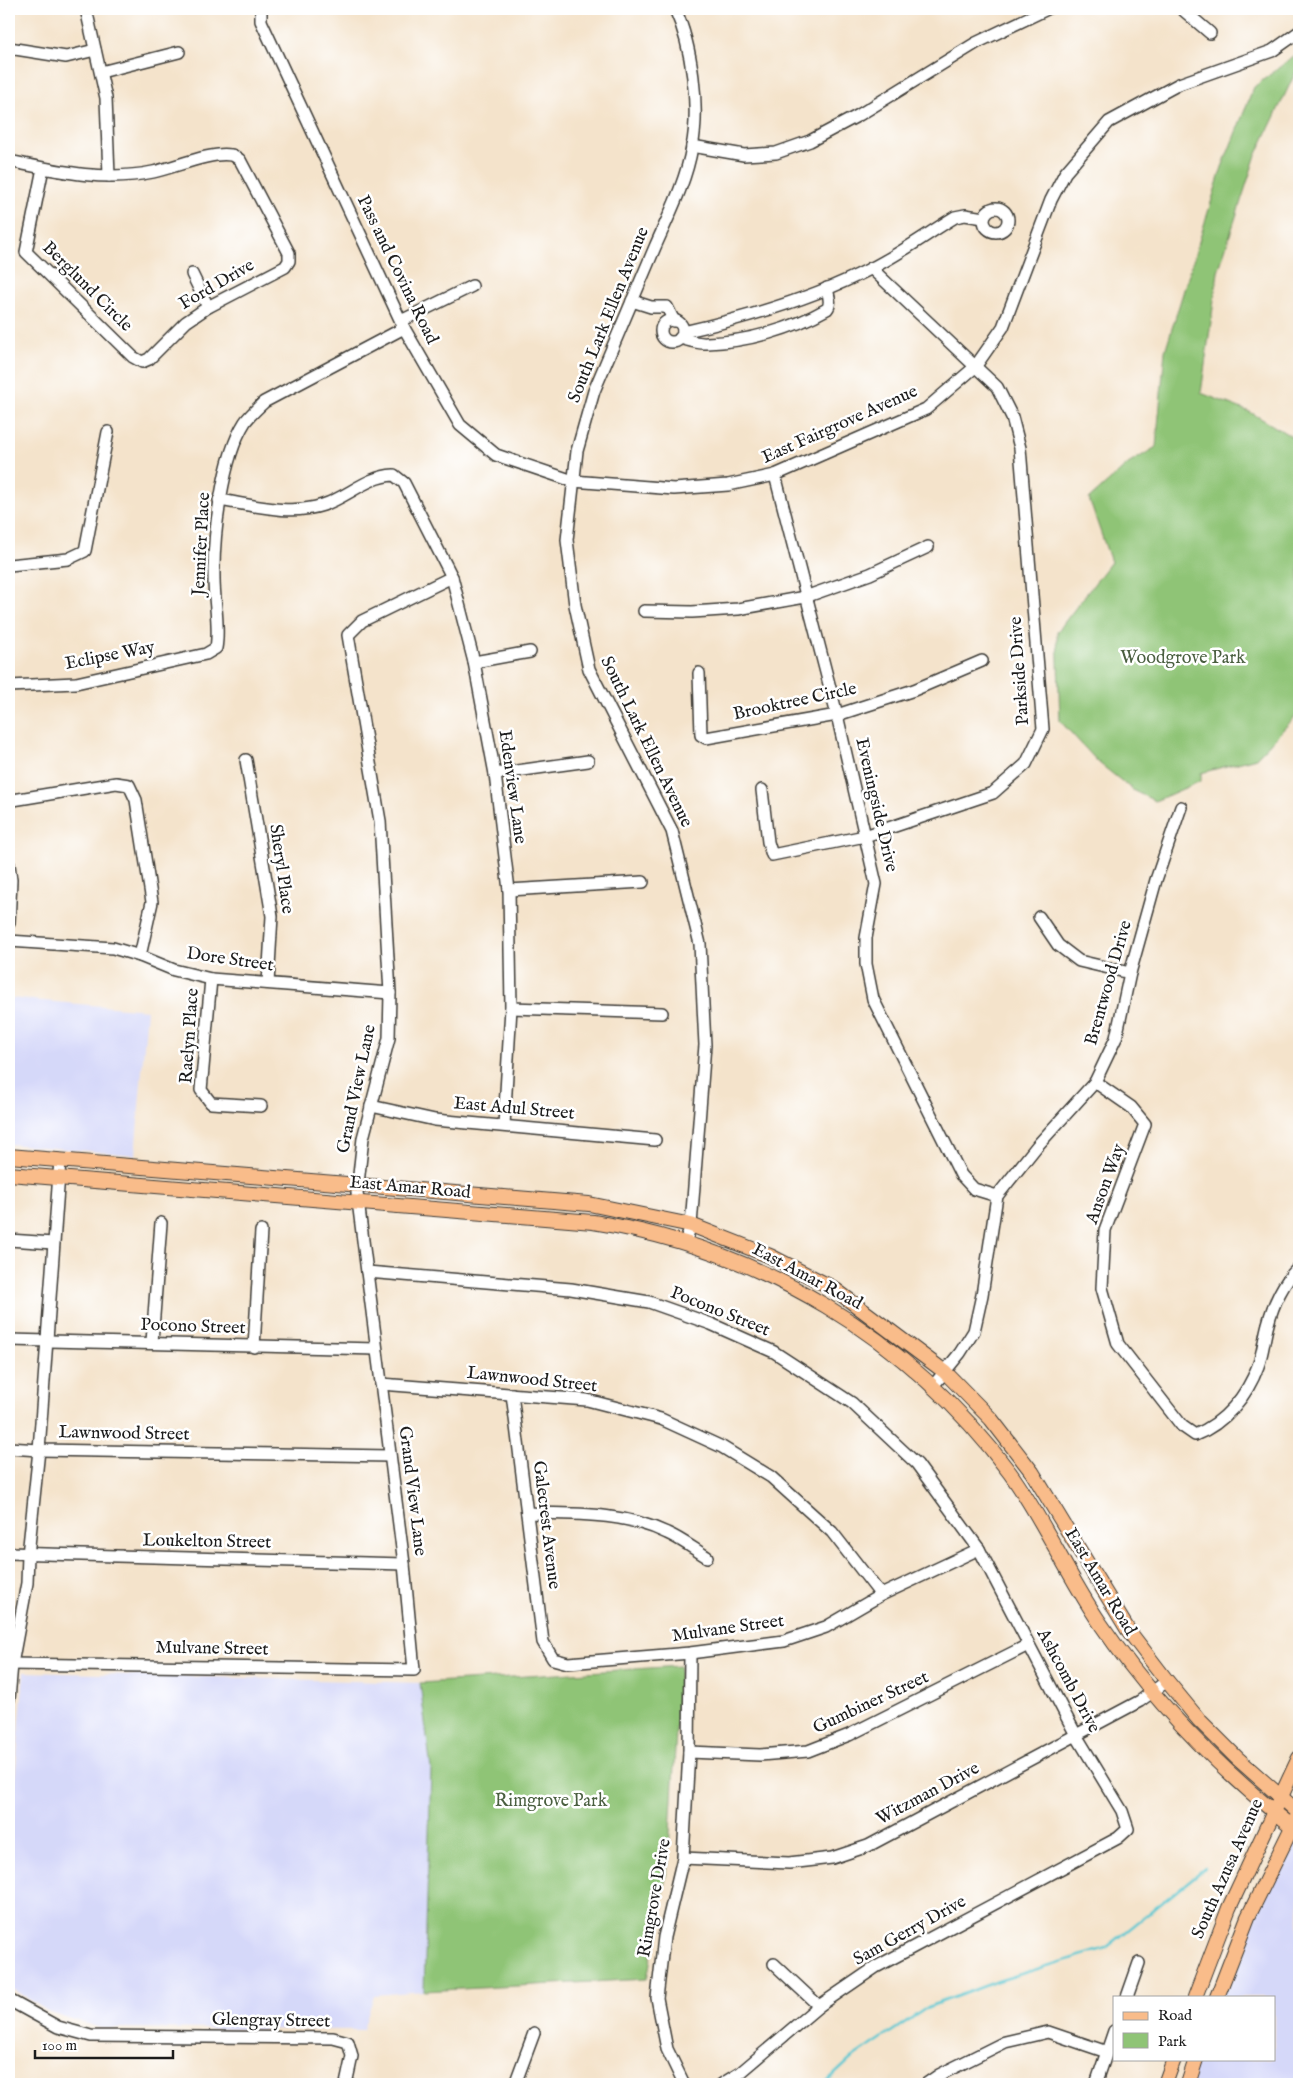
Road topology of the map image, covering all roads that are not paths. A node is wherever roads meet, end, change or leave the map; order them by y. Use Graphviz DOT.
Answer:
graph roads {
  1 [pos="86,9"];
  2 [pos="261,9"];
  3 [pos="675,9"];
  4 [pos="1047,9"];
  5 [pos="1182,9"];
  6 [pos="1299,32"];
  7 [pos="1210,33"];
  8 [pos="9,48"];
  9 [pos="95,50"];
  10 [pos="179,52"];
  11 [pos="101,72"];
  12 [pos="692,146"];
  13 [pos="9,161"];
  14 [pos="43,168"];
  15 [pos="109,176"];
  16 [pos="984,218"];
  17 [pos="871,268"];
  18 [pos="192,274"];
  19 [pos="472,286"];
  20 [pos="827,288"];
  21 [pos="632,301"];
  22 [pos="208,307"];
  23 [pos="674,321"];
  24 [pos="402,325"];
  25 [pos="681,335"];
  26 [pos="142,362"];
  27 [pos="975,368"];
  28 [pos="108,432"];
  29 [pos="775,475"];
  30 [pos="573,481"];
  31 [pos="219,500"];
  32 [pos="928,547"];
  33 [pos="9,565"];
  34 [pos="452,577"];
  35 [pos="805,597"];
  36 [pos="644,612"];
  37 [pos="216,648"];
  38 [pos="530,652"];
  39 [pos="982,661"];
  40 [pos="474,662"];
  41 [pos="699,673"];
  42 [pos="9,686"];
  43 [pos="837,715"];
  44 [pos="246,760"];
  45 [pos="588,761"];
  46 [pos="495,774"];
  47 [pos="762,790"];
  48 [pos="9,803"];
  49 [pos="1181,807"];
  50 [pos="865,836"];
  51 [pos="9,865"];
  52 [pos="643,882"];
  53 [pos="509,890"];
  54 [pos="1038,917"];
  55 [pos="9,923"];
  56 [pos="9,941"];
  57 [pos="140,956"];
  58 [pos="1130,973"];
  59 [pos="211,979"];
  60 [pos="268,983"];
  61 [pos="390,993"];
  62 [pos="511,1008"];
  63 [pos="662,1013"];
  64 [pos="1095,1082"];
  65 [pos="261,1106"];
  66 [pos="371,1106"];
  67 [pos="504,1125"];
  68 [pos="655,1140"];
  69 [pos="9,1156"];
  70 [pos="60,1160"];
  71 [pos="9,1174"];
  72 [pos="58,1178"];
  73 [pos="357,1184"];
  74 [pos="997,1196"];
  75 [pos="358,1203"];
  76 [pos="161,1223"];
  77 [pos="691,1225"];
  78 [pos="261,1231"];
  79 [pos="9,1240"];
  80 [pos="53,1243"];
  81 [pos="686,1243"];
  82 [pos="1299,1267"];
  83 [pos="367,1272"];
  84 [pos="9,1340"];
  85 [pos="46,1342"];
  86 [pos="152,1342"];
  87 [pos="254,1347"];
  88 [pos="376,1349"];
  89 [pos="946,1372"];
  90 [pos="381,1384"];
  91 [pos="933,1386"];
  92 [pos="512,1394"];
  93 [pos="9,1448"];
  94 [pos="39,1450"];
  95 [pos="390,1456"];
  96 [pos="528,1513"];
  97 [pos="979,1550"];
  98 [pos="9,1553"];
  99 [pos="28,1555"];
  100 [pos="707,1557"];
  101 [pos="404,1564"];
  102 [pos="881,1595"];
  103 [pos="1028,1645"];
  104 [pos="690,1653"];
  105 [pos="553,1659"];
  106 [pos="11,1664"];
  107 [pos="414,1670"];
  108 [pos="1167,1682"];
  109 [pos="1152,1692"];
  110 [pos="9,1699"];
  111 [pos="1076,1735"];
  112 [pos="689,1752"];
  113 [pos="1299,1758"];
  114 [pos="1281,1797"];
  115 [pos="1274,1812"];
  116 [pos="1299,1813"];
  117 [pos="1128,1829"];
  118 [pos="1296,1830"];
  119 [pos="683,1858"];
  120 [pos="1139,1963"];
  121 [pos="774,1964"];
  122 [pos="1196,1993"];
  123 [pos="1127,1996"];
  124 [pos="1217,1996"];
  125 [pos="9,2000"];
  126 [pos="819,2006"];
  127 [pos="534,2033"];
  128 [pos="1113,2034"];
  129 [pos="1107,2052"];
  130 [pos="1174,2060"];
  131 [pos="1196,2060"];
  132 [pos="346,2084"];
  133 [pos="516,2084"];
  134 [pos="684,2084"];
  135 [pos="722,2084"];
  136 [pos="926,2084"];
  137 [pos="1096,2084"];
  138 [pos="1165,2084"];
  139 [pos="1188,2084"];
  1 -- 9 [label="street"];
  2 -- 24 [label="street, Pass and Covina Road"];
  3 -- 12 [label="street, South Lark Ellen Avenue"];
  4 -- 12 [label="street"];
  5 -- 7 [label="street"];
  6 -- 27 [label="street, East Fairgrove Avenue"];
  8 -- 9 [label="street"];
  9 -- 11 [label="street"];
  10 -- 11 [label="street"];
  11 -- 15 [label="street"];
  12 -- 21 [label="street, South Lark Ellen Avenue"];
  13 -- 14 [label="street"];
  14 -- 15 [label="street"];
  14 -- 26 [label="street, Berglund Circle"];
  15 -- 22 [label="street, Ford Drive"];
  16 -- 17 [label="street"];
  17 -- 20 [label="street"];
  17 -- 27 [label="street, Parkside Drive"];
  18 -- 22 [label="street"];
  19 -- 24 [label="street, Jennifer Place"];
  20 -- 25 [label="street"];
  20 -- 25 [label="street"];
  21 -- 23 [label="street"];
  21 -- 30 [label="street, South Lark Ellen Avenue"];
  22 -- 26 [label="street, Ford Drive"];
  23 -- 25 [label="street"];
  23 -- 25 [label="street"];
  24 -- 30 [label="street, Pass and Covina Road"];
  24 -- 31 [label="street, Jennifer Place"];
  27 -- 29 [label="street, East Fairgrove Avenue"];
  27 -- 50 [label="street, Parkside Drive"];
  28 -- 33 [label="street"];
  29 -- 30 [label="street, East Fairgrove Avenue"];
  29 -- 35 [label="street, Eveningside Drive"];
  30 -- 77 [label="street, South Lark Ellen Avenue"];
  31 -- 34 [label="street, Edenview Lane"];
  31 -- 37 [label="street, Jennifer Place"];
  32 -- 35 [label="street"];
  34 -- 40 [label="street, Edenview Lane"];
  34 -- 61 [label="street, Grand View Lane"];
  35 -- 36 [label="street"];
  35 -- 43 [label="street, Eveningside Drive"];
  37 -- 42 [label="street, Eclipse Way"];
  38 -- 40 [label="street"];
  39 -- 43 [label="street, Brooktree Circle"];
  40 -- 46 [label="street, Edenview Lane"];
  41 -- 43 [label="street, Brooktree Circle"];
  43 -- 50 [label="street, Eveningside Drive"];
  44 -- 60 [label="street, Sheryl Place"];
  45 -- 46 [label="street"];
  46 -- 53 [label="street, Edenview Lane"];
  47 -- 50 [label="street, Parkside Drive"];
  48 -- 57 [label="street"];
  49 -- 58 [label="street, Brentwood Drive"];
  50 -- 74 [label="street, Eveningside Drive"];
  51 -- 55 [label="street"];
  52 -- 53 [label="street"];
  53 -- 62 [label="street, Edenview Lane"];
  54 -- 58 [label="street"];
  56 -- 57 [label="street, Dore Street"];
  57 -- 59 [label="street, Dore Street"];
  58 -- 64 [label="street, Brentwood Drive"];
  59 -- 60 [label="street, Dore Street"];
  59 -- 65 [label="street, Raelyn Place"];
  60 -- 61 [label="street, Dore Street"];
  61 -- 66 [label="street, Grand View Lane"];
  62 -- 63 [label="street"];
  62 -- 67 [label="street, Edenview Lane"];
  64 -- 74 [label="street, Brentwood Drive"];
  64 -- 82 [label="street, Anson Way"];
  66 -- 67 [label="street, East Adul Street"];
  66 -- 73 [label="street, Grand View Lane"];
  67 -- 68 [label="street, East Adul Street"];
  69 -- 70 [label="main road, East Amar Road"];
  70 -- 72 [label="street"];
  70 -- 73 [label="main road, East Amar Road"];
  71 -- 72 [label="main road, East Amar Road"];
  72 -- 75 [label="main road, East Amar Road"];
  72 -- 80 [label="street"];
  73 -- 75 [label="street, Grand View Lane"];
  73 -- 77 [label="main road, East Amar Road"];
  74 -- 89 [label="street"];
  75 -- 81 [label="main road, East Amar Road"];
  75 -- 83 [label="street, Grand View Lane"];
  76 -- 86 [label="street"];
  77 -- 81 [label="street, South Lark Ellen Avenue"];
  77 -- 89 [label="main road, East Amar Road"];
  78 -- 87 [label="street"];
  79 -- 80 [label="street"];
  80 -- 85 [label="street"];
  81 -- 91 [label="main road, East Amar Road"];
  83 -- 88 [label="street, Grand View Lane"];
  83 -- 97 [label="street, Pocono Street"];
  84 -- 85 [label="street, Pocono Street"];
  85 -- 86 [label="street, Pocono Street"];
  85 -- 94 [label="street"];
  86 -- 87 [label="street, Pocono Street"];
  87 -- 88 [label="street, Pocono Street"];
  88 -- 90 [label="street, Grand View Lane"];
  89 -- 91 [label="street"];
  89 -- 108 [label="main road, East Amar Road"];
  90 -- 92 [label="street, Lawnwood Street"];
  90 -- 95 [label="street, Grand View Lane"];
  91 -- 109 [label="main road, East Amar Road"];
  92 -- 96 [label="street, Galecrest Avenue"];
  92 -- 102 [label="street, Lawnwood Street"];
  93 -- 94 [label="street, Lawnwood Street"];
  94 -- 95 [label="street, Lawnwood Street"];
  94 -- 99 [label="street"];
  95 -- 101 [label="street, Grand View Lane"];
  96 -- 100 [label="street"];
  96 -- 105 [label="street, Galecrest Avenue"];
  97 -- 102 [label="street, Mulvane Street"];
  97 -- 103 [label="street, Ashcomb Drive"];
  98 -- 99 [label="street, Loukelton Street"];
  99 -- 101 [label="street, Loukelton Street"];
  99 -- 106 [label="street"];
  101 -- 107 [label="street, Grand View Lane"];
  102 -- 104 [label="street, Mulvane Street"];
  103 -- 111 [label="street, Ashcomb Drive"];
  103 -- 112 [label="street, Gumbiner Street"];
  104 -- 105 [label="street, Mulvane Street"];
  104 -- 112 [label="street, Rimgrove Drive"];
  106 -- 107 [label="street, Mulvane Street"];
  106 -- 110 [label="street"];
  108 -- 109 [label="street, Witzman Drive"];
  108 -- 114 [label="main road, East Amar Road"];
  109 -- 111 [label="street, Witzman Drive"];
  109 -- 115 [label="main road, East Amar Road"];
  111 -- 117 [label="street, Ashcomb Drive"];
  111 -- 119 [label="street, Witzman Drive"];
  112 -- 119 [label="street, Rimgrove Drive"];
  113 -- 114 [label="main road, South Azusa Avenue"];
  114 -- 115 [label="main road, South Azusa Avenue"];
  114 -- 116 [label="main road, East Amar Road"];
  115 -- 118 [label="main road, East Amar Road"];
  115 -- 122 [label="main road, South Azusa Avenue"];
  116 -- 118 [label="main road"];
  117 -- 126 [label="street, Sam Gerry Drive"];
  118 -- 124 [label="main road"];
  119 -- 134 [label="street, Rimgrove Drive"];
  120 -- 123 [label="street"];
  121 -- 126 [label="street"];
  125 -- 132 [label="street, Glengray Street"];
  126 -- 135 [label="street, Sam Gerry Drive"];
  127 -- 133 [label="street"];
  128 -- 129 [label="street"];
  129 -- 136 [label="street"];
  129 -- 137 [label="street"];
  130 -- 138 [label="main road"];
  131 -- 139 [label="main road"];
}
